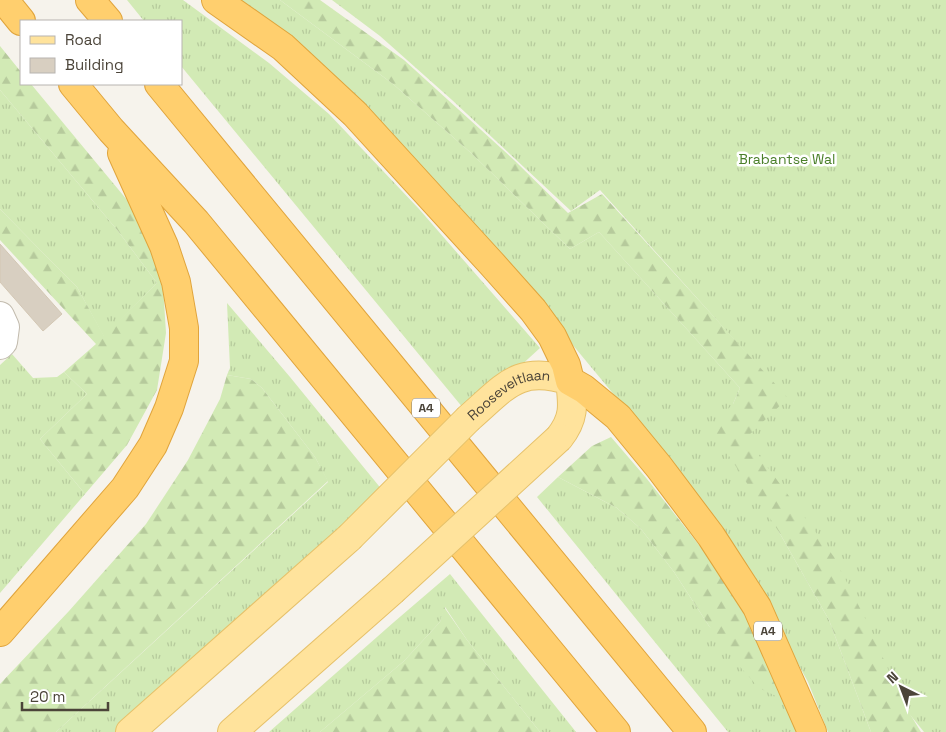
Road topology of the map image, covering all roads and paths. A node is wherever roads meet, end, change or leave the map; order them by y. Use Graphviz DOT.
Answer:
graph roads {
  1 [pos="4,0"];
  2 [pos="90,0"];
  3 [pos="216,0"];
  4 [pos="20,20"];
  5 [pos="107,20"];
  6 [pos="74,85"];
  7 [pos="160,85"];
  8 [pos="111,130"];
  9 [pos="0,316"];
  10 [pos="0,345"];
  11 [pos="570,381"];
  12 [pos="0,632"];
  13 [pos="130,732"];
  14 [pos="232,732"];
  15 [pos="616,732"];
  16 [pos="692,732"];
  17 [pos="812,732"];
  1 -- 4 [label="highway"];
  2 -- 5 [label="highway"];
  3 -- 11 [label="highway"];
  6 -- 8 [label="highway"];
  7 -- 16 [label="highway, A4"];
  8 -- 12 [label="highway"];
  8 -- 15 [label="highway"];
  9 -- 10 [label="street"];
  11 -- 13 [label="main road, Rooseveltlaan, bridge"];
  11 -- 14 [label="main road, Rooseveltlaan, bridge"];
  11 -- 17 [label="highway, A4"];
}
